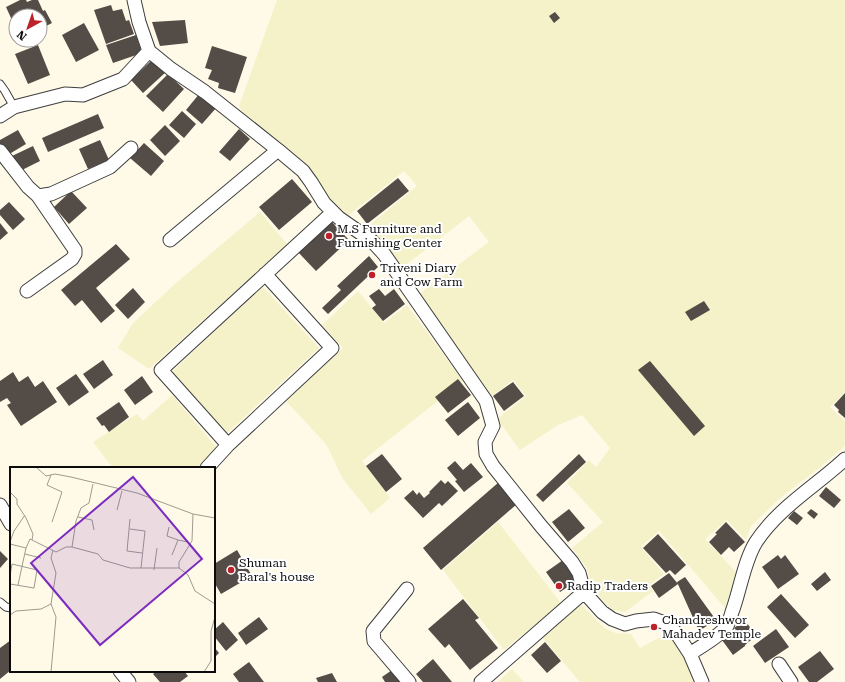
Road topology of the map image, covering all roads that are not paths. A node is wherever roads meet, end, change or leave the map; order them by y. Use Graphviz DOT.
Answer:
graph roads {
  1 [pos="134,0"];
  2 [pos="150,52"];
  3 [pos="0,84"];
  4 [pos="14,107"];
  5 [pos="0,116"];
  6 [pos="0,126"];
  7 [pos="131,148"];
  8 [pos="278,150"];
  9 [pos="0,151"];
  10 [pos="38,196"];
  11 [pos="333,212"];
  12 [pos="170,240"];
  13 [pos="265,274"];
  14 [pos="27,291"];
  15 [pos="228,445"];
  16 [pos="845,459"];
  17 [pos="208,467"];
  18 [pos="0,505"];
  19 [pos="10,522"];
  20 [pos="406,589"];
  21 [pos="584,592"];
  22 [pos="0,602"];
  23 [pos="10,608"];
  24 [pos="690,654"];
  25 [pos="779,664"];
  26 [pos="121,672"];
  27 [pos="129,682"];
  28 [pos="409,682"];
  29 [pos="481,682"];
  30 [pos="702,682"];
  31 [pos="791,682"];
  1 -- 2 [label="street"];
  2 -- 4 [label="street"];
  2 -- 8 [label="street"];
  3 -- 4 [label="lane"];
  4 -- 5 [label="street"];
  4 -- 6 [label="street"];
  7 -- 10 [label="street"];
  8 -- 11 [label="street"];
  8 -- 12 [label="street"];
  9 -- 10 [label="street"];
  10 -- 14 [label="street"];
  11 -- 13 [label="street"];
  11 -- 21 [label="street"];
  13 -- 15 [label="street"];
  13 -- 15 [label="street"];
  15 -- 17 [label="street"];
  16 -- 24 [label="street"];
  18 -- 19 [label="street"];
  20 -- 28 [label="street"];
  21 -- 24 [label="street"];
  21 -- 29 [label="street"];
  22 -- 23 [label="lane"];
  24 -- 30 [label="street"];
  25 -- 31 [label="street"];
  26 -- 27 [label="street"];
}
